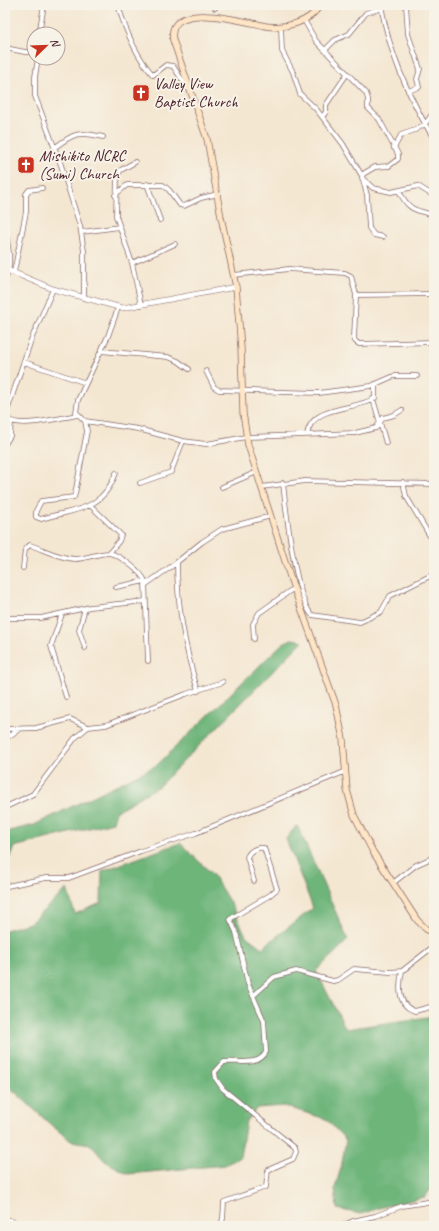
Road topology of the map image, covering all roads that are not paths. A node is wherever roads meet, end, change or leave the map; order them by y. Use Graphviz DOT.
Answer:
graph roads {
  1 [pos="44,5"];
  2 [pos="320,5"];
  3 [pos="406,5"];
  4 [pos="119,6"];
  5 [pos="213,7"];
  6 [pos="381,7"];
  7 [pos="178,13"];
  8 [pos="304,20"];
  9 [pos="40,26"];
  10 [pos="281,27"];
  11 [pos="5,48"];
  12 [pos="324,50"];
  13 [pos="26,52"];
  14 [pos="37,66"];
  15 [pos="347,74"];
  16 [pos="408,91"];
  17 [pos="191,93"];
  18 [pos="434,112"];
  19 [pos="322,117"];
  20 [pos="425,124"];
  21 [pos="103,136"];
  22 [pos="434,139"];
  23 [pos="54,148"];
  24 [pos="394,148"];
  25 [pos="135,162"];
  26 [pos="362,178"];
  27 [pos="147,184"];
  28 [pos="42,188"];
  29 [pos="399,191"];
  30 [pos="218,194"];
  31 [pos="115,195"];
  32 [pos="434,196"];
  33 [pos="434,215"];
  34 [pos="160,220"];
  35 [pos="119,227"];
  36 [pos="82,232"];
  37 [pos="6,235"];
  38 [pos="383,238"];
  39 [pos="175,244"];
  40 [pos="132,263"];
  41 [pos="9,270"];
  42 [pos="234,275"];
  43 [pos="5,280"];
  44 [pos="236,287"];
  45 [pos="53,289"];
  46 [pos="434,294"];
  47 [pos="356,295"];
  48 [pos="84,298"];
  49 [pos="141,305"];
  50 [pos="118,308"];
  51 [pos="434,342"];
  52 [pos="101,352"];
  53 [pos="24,362"];
  54 [pos="189,369"];
  55 [pos="206,371"];
  56 [pos="417,376"];
  57 [pos="86,383"];
  58 [pos="375,384"];
  59 [pos="243,390"];
  60 [pos="373,399"];
  61 [pos="402,410"];
  62 [pos="6,415"];
  63 [pos="78,415"];
  64 [pos="84,421"];
  65 [pos="11,422"];
  66 [pos="380,422"];
  67 [pos="307,435"];
  68 [pos="246,437"];
  69 [pos="183,441"];
  70 [pos="386,443"];
  71 [pos="5,444"];
  72 [pos="257,472"];
  73 [pos="116,473"];
  74 [pos="402,482"];
  75 [pos="140,483"];
  76 [pos="282,484"];
  77 [pos="434,484"];
  78 [pos="222,487"];
  79 [pos="262,487"];
  80 [pos="90,505"];
  81 [pos="271,516"];
  82 [pos="434,543"];
  83 [pos="109,553"];
  84 [pos="177,562"];
  85 [pos="23,568"];
  86 [pos="434,574"];
  87 [pos="145,583"];
  88 [pos="116,587"];
  89 [pos="294,588"];
  90 [pos="146,601"];
  91 [pos="85,608"];
  92 [pos="62,614"];
  93 [pos="5,618"];
  94 [pos="254,638"];
  95 [pos="85,648"];
  96 [pos="148,661"];
  97 [pos="223,682"];
  98 [pos="198,691"];
  99 [pos="66,697"];
  100 [pos="88,727"];
  101 [pos="5,729"];
  102 [pos="18,730"];
  103 [pos="5,739"];
  104 [pos="344,772"];
  105 [pos="8,806"];
  106 [pos="434,857"];
  107 [pos="254,881"];
  108 [pos="393,883"];
  109 [pos="7,886"];
  110 [pos="434,933"];
  111 [pos="434,946"];
  112 [pos="402,971"];
  113 [pos="253,996"];
  114 [pos="434,1006"];
  115 [pos="434,1201"];
  116 [pos="7,1219"];
  117 [pos="6,1226"];
  118 [pos="25,1226"];
  119 [pos="220,1226"];
  120 [pos="342,1226"];
  1 -- 9 [label="street"];
  2 -- 8 [label="main road"];
  3 -- 16 [label="street"];
  4 -- 17 [label="street"];
  5 -- 10 [label="main road"];
  6 -- 12 [label="street"];
  6 -- 16 [label="street"];
  7 -- 17 [label="main road"];
  8 -- 10 [label="main road"];
  8 -- 12 [label="street"];
  10 -- 19 [label="street"];
  11 -- 13 [label="street"];
  12 -- 15 [label="street"];
  14 -- 23 [label="street"];
  15 -- 19 [label="street"];
  15 -- 24 [label="street"];
  16 -- 20 [label="street"];
  17 -- 30 [label="main road"];
  18 -- 20 [label="street"];
  19 -- 26 [label="street"];
  20 -- 22 [label="street"];
  20 -- 24 [label="street"];
  21 -- 23 [label="street"];
  23 -- 36 [label="street"];
  24 -- 26 [label="street"];
  25 -- 31 [label="street"];
  26 -- 29 [label="street"];
  26 -- 38 [label="street"];
  27 -- 30 [label="street"];
  27 -- 31 [label="street"];
  27 -- 34 [label="street"];
  28 -- 41 [label="street"];
  29 -- 32 [label="street"];
  29 -- 33 [label="street"];
  30 -- 42 [label="main road"];
  31 -- 35 [label="street"];
  35 -- 36 [label="street"];
  35 -- 40 [label="street"];
  36 -- 48 [label="street"];
  37 -- 41 [label="street"];
  39 -- 40 [label="street"];
  40 -- 49 [label="street"];
  41 -- 43 [label="street"];
  41 -- 45 [label="street"];
  42 -- 44 [label="main road"];
  42 -- 47 [label="street"];
  44 -- 49 [label="street"];
  44 -- 59 [label="main road"];
  45 -- 48 [label="street"];
  45 -- 53 [label="street"];
  46 -- 47 [label="street"];
  47 -- 51 [label="street"];
  48 -- 50 [label="street"];
  49 -- 50 [label="street"];
  50 -- 52 [label="street"];
  52 -- 54 [label="street"];
  52 -- 57 [label="street"];
  53 -- 57 [label="street"];
  53 -- 62 [label="street"];
  55 -- 59 [label="street"];
  56 -- 58 [label="street"];
  57 -- 63 [label="street"];
  58 -- 59 [label="street"];
  58 -- 60 [label="street"];
  59 -- 68 [label="main road"];
  60 -- 66 [label="street"];
  60 -- 67 [label="street"];
  61 -- 66 [label="street"];
  62 -- 65 [label="street"];
  63 -- 64 [label="street"];
  63 -- 65 [label="street"];
  64 -- 69 [label="street"];
  64 -- 80 [label="street"];
  65 -- 71 [label="street"];
  66 -- 67 [label="street"];
  66 -- 70 [label="street"];
  67 -- 68 [label="street"];
  68 -- 69 [label="street"];
  68 -- 72 [label="main road"];
  69 -- 75 [label="street"];
  72 -- 78 [label="street"];
  72 -- 79 [label="main road"];
  73 -- 80 [label="street"];
  74 -- 76 [label="street"];
  74 -- 77 [label="street"];
  74 -- 82 [label="street"];
  76 -- 79 [label="street"];
  76 -- 86 [label="street"];
  79 -- 81 [label="main road"];
  80 -- 83 [label="street"];
  81 -- 84 [label="street"];
  81 -- 89 [label="main road"];
  83 -- 85 [label="street"];
  83 -- 87 [label="street"];
  84 -- 87 [label="street"];
  84 -- 98 [label="street"];
  87 -- 88 [label="street"];
  87 -- 90 [label="street"];
  89 -- 94 [label="street"];
  89 -- 104 [label="main road"];
  90 -- 91 [label="street"];
  90 -- 96 [label="street"];
  91 -- 92 [label="street"];
  91 -- 95 [label="street"];
  92 -- 93 [label="street"];
  92 -- 99 [label="street"];
  97 -- 98 [label="street"];
  98 -- 100 [label="street"];
  100 -- 102 [label="street"];
  100 -- 105 [label="street"];
  101 -- 102 [label="street"];
  102 -- 103 [label="street"];
  104 -- 108 [label="main road"];
  104 -- 109 [label="street"];
  106 -- 108 [label="street"];
  107 -- 113 [label="street"];
  108 -- 110 [label="main road"];
  111 -- 112 [label="street"];
  112 -- 113 [label="street"];
  112 -- 114 [label="street"];
  113 -- 119 [label="street"];
  115 -- 120 [label="street"];
  116 -- 117 [label="street"];
  116 -- 118 [label="street"];
}
